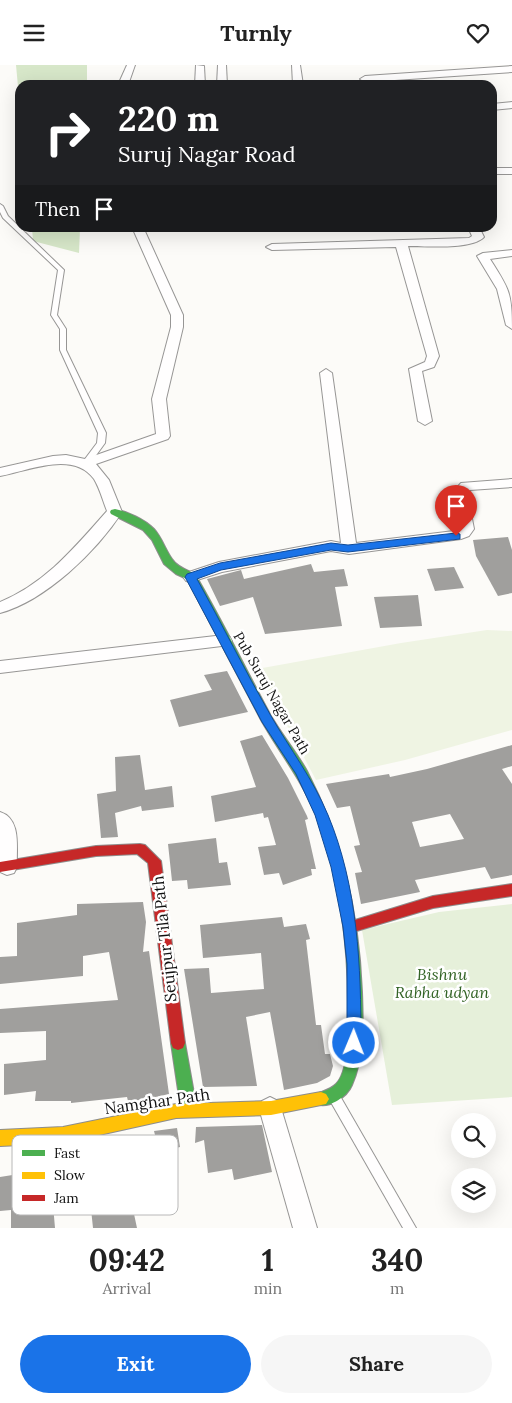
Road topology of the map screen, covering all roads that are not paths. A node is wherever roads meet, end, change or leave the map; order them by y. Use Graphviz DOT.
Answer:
graph roads {
  1 [pos="130,65"];
  2 [pos="222,65"];
  3 [pos="296,65"];
  4 [pos="200,66"];
  5 [pos="512,69"];
  6 [pos="365,79"];
  7 [pos="125,80"];
  8 [pos="200,80"];
  9 [pos="222,80"];
  10 [pos="298,80"];
  11 [pos="512,105"];
  12 [pos="497,106"];
  13 [pos="497,171"];
  14 [pos="512,171"];
  15 [pos="0,207"];
  16 [pos="15,226"];
  17 [pos="21,232"];
  18 [pos="138,232"];
  19 [pos="476,232"];
  20 [pos="401,243"];
  21 [pos="272,247"];
  22 [pos="512,253"];
  23 [pos="512,325"];
  24 [pos="326,373"];
  25 [pos="425,421"];
  26 [pos="86,463"];
  27 [pos="0,472"];
  28 [pos="512,483"];
  29 [pos="115,512"];
  30 [pos="348,549"];
  31 [pos="191,577"];
  32 [pos="0,608"];
  33 [pos="224,641"];
  34 [pos="0,667"];
  35 [pos="0,819"];
  36 [pos="3,867"];
  37 [pos="512,890"];
  38 [pos="350,927"];
  39 [pos="344,1087"];
  40 [pos="333,1095"];
  41 [pos="270,1108"];
  42 [pos="189,1109"];
  43 [pos="52,1135"];
  44 [pos="305,1228"];
  45 [pos="410,1228"];
  1 -- 7 [label="street"];
  2 -- 9 [label="street"];
  3 -- 10 [label="street"];
  4 -- 8 [label="street"];
  5 -- 6 [label="street"];
  11 -- 12 [label="street"];
  13 -- 14 [label="street"];
  15 -- 16 [label="lane"];
  17 -- 26 [label="lane"];
  18 -- 26 [label="street"];
  19 -- 20 [label="street"];
  20 -- 21 [label="street"];
  20 -- 25 [label="street"];
  22 -- 23 [label="street"];
  24 -- 30 [label="street"];
  26 -- 27 [label="street"];
  26 -- 29 [label="street"];
  28 -- 30 [label="street"];
  29 -- 31 [label="street"];
  29 -- 32 [label="street"];
  30 -- 31 [label="street"];
  31 -- 33 [label="street, Pub Suruj Nagar Path"];
  33 -- 34 [label="street"];
  33 -- 38 [label="street, Pub Suruj Nagar Path"];
  35 -- 36 [label="street, Seujpur Tila Path"];
  36 -- 42 [label="street, Seujpur Tila Path"];
  37 -- 38 [label="street"];
  38 -- 39 [label="street, Pub Suruj Nagar Path"];
  39 -- 40 [label="street, Namghar Path"];
  40 -- 41 [label="street, Namghar Path"];
  40 -- 45 [label="lane"];
  41 -- 42 [label="street, Namghar Path"];
  41 -- 44 [label="street"];
  42 -- 43 [label="street, Namghar Path"];
}
